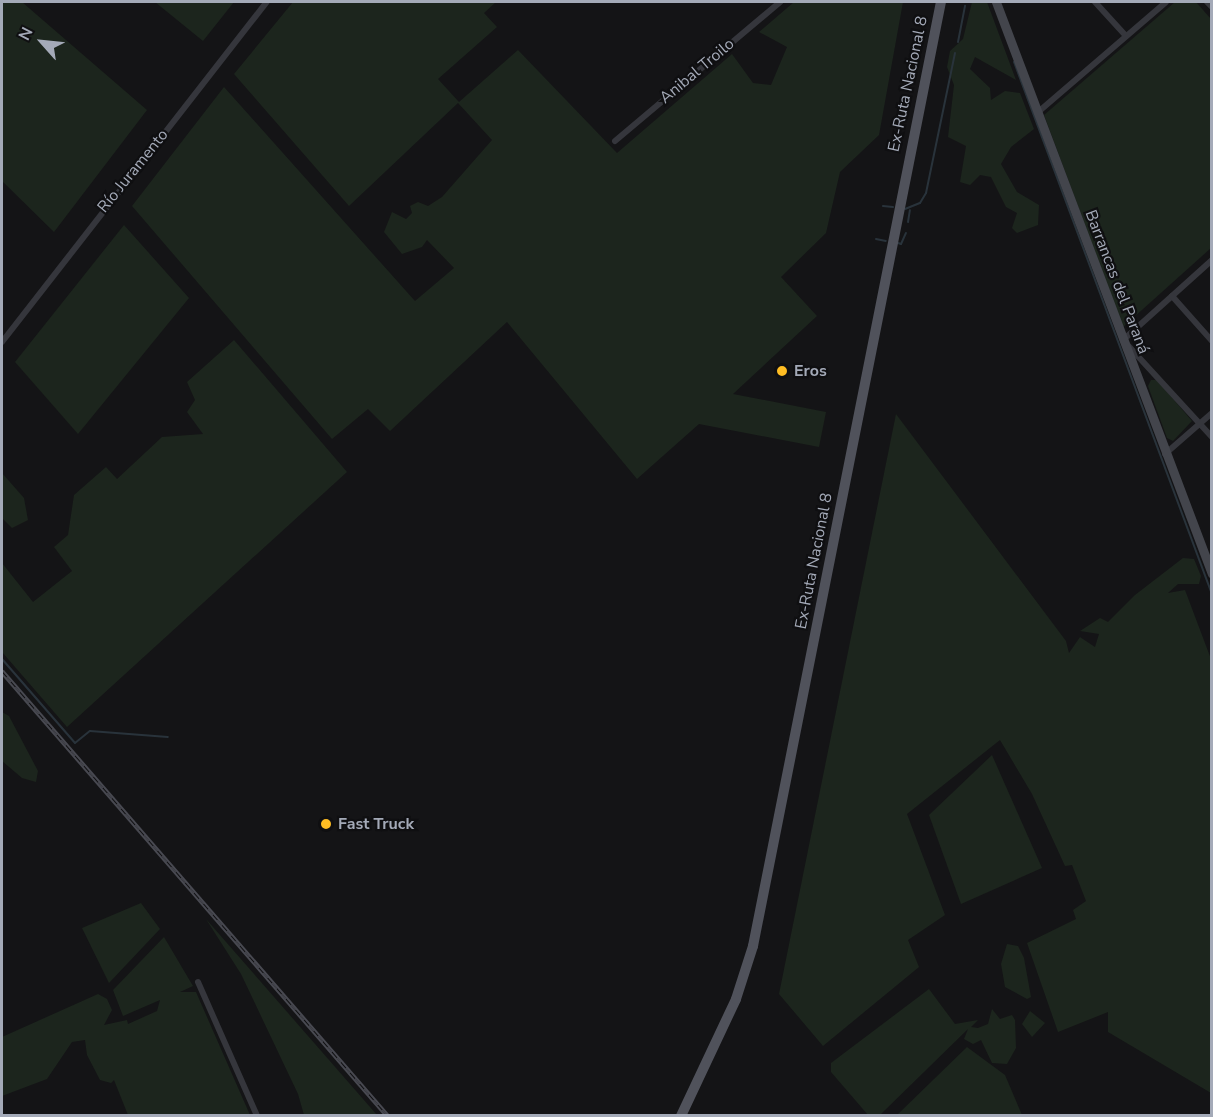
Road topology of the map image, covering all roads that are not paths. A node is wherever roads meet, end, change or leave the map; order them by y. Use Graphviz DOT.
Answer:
graph roads {
  1 [pos="267,2"];
  2 [pos="780,2"];
  3 [pos="941,2"];
  4 [pos="996,2"];
  5 [pos="1095,2"];
  6 [pos="1166,2"];
  7 [pos="1207,2"];
  8 [pos="1212,7"];
  9 [pos="1126,36"];
  10 [pos="1037,113"];
  11 [pos="615,141"];
  12 [pos="1212,260"];
  13 [pos="1172,296"];
  14 [pos="1123,340"];
  15 [pos="1212,341"];
  16 [pos="2,342"];
  17 [pos="1212,413"];
  18 [pos="1200,423"];
  19 [pos="1212,437"];
  20 [pos="1166,454"];
  21 [pos="1211,567"];
  22 [pos="198,982"];
  23 [pos="257,1116"];
  24 [pos="681,1116"];
  1 -- 16 [label="street, Río Juramento"];
  2 -- 11 [label="street, Anibal Troilo"];
  3 -- 24 [label="main road, Ex-Ruta Nacional 8"];
  4 -- 10 [label="street, Barrancas del Paraná"];
  5 -- 9 [label="street"];
  6 -- 9 [label="street"];
  7 -- 8 [label="street"];
  9 -- 10 [label="street"];
  10 -- 14 [label="street, Barrancas del Paraná"];
  12 -- 13 [label="street"];
  13 -- 14 [label="street"];
  13 -- 15 [label="street"];
  14 -- 18 [label="street"];
  14 -- 20 [label="street, Barrancas del Paraná"];
  17 -- 18 [label="street"];
  18 -- 19 [label="street"];
  18 -- 20 [label="street"];
  20 -- 21 [label="street, Barrancas del Paraná"];
  22 -- 23 [label="street"];
}
